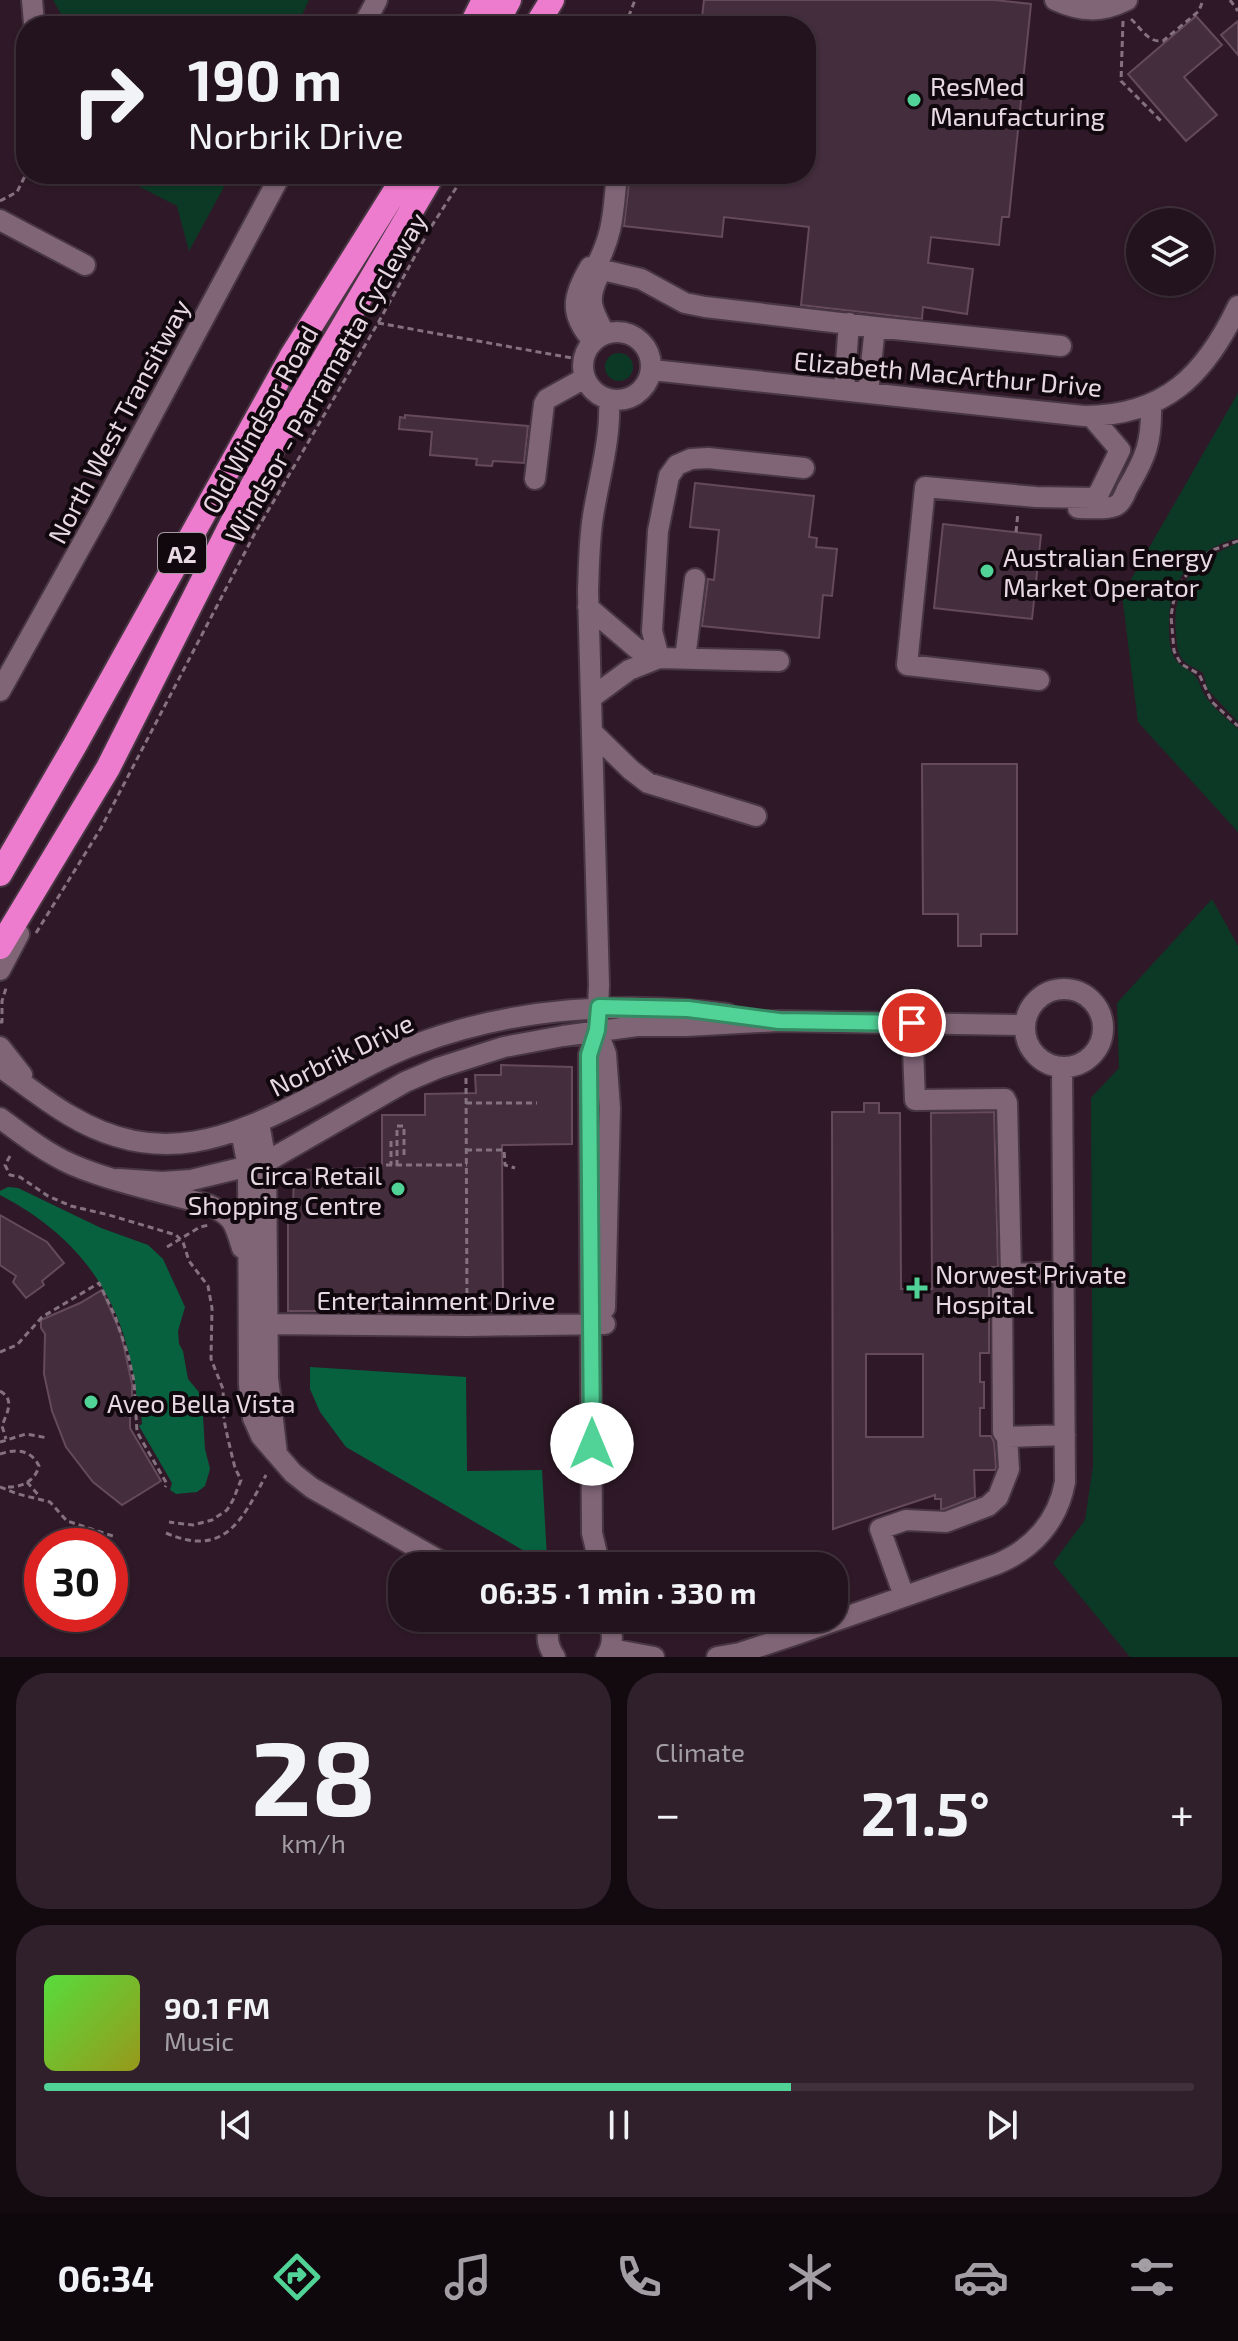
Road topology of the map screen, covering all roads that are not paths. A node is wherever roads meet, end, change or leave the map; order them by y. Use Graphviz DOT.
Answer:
graph roads {
  1 [pos="1055,0"];
  2 [pos="1127,0"];
  3 [pos="276,184"];
  4 [pos="392,184"];
  5 [pos="400,184"];
  6 [pos="427,184"];
  7 [pos="435,184"];
  8 [pos="616,184"];
  9 [pos="0,220"];
  10 [pos="368,233"];
  11 [pos="399,234"];
  12 [pos="85,265"];
  13 [pos="595,268"];
  14 [pos="1238,306"];
  15 [pos="849,323"];
  16 [pos="875,327"];
  17 [pos="599,337"];
  18 [pos="1061,346"];
  19 [pos="584,369"];
  20 [pos="652,370"];
  21 [pos="844,390"];
  22 [pos="868,393"];
  23 [pos="609,400"];
  24 [pos="1151,404"];
  25 [pos="1091,416"];
  26 [pos="804,468"];
  27 [pos="535,479"];
  28 [pos="1036,497"];
  29 [pos="695,579"];
  30 [pos="589,614"];
  31 [pos="630,656"];
  32 [pos="659,658"];
  33 [pos="685,659"];
  34 [pos="779,661"];
  35 [pos="1039,680"];
  36 [pos="0,691"];
  37 [pos="591,698"];
  38 [pos="592,732"];
  39 [pos="108,768"];
  40 [pos="756,816"];
  41 [pos="0,874"];
  42 [pos="0,947"];
  43 [pos="4,974"];
  44 [pos="599,1007"];
  45 [pos="779,1021"];
  46 [pos="919,1023"];
  47 [pos="1024,1025"];
  48 [pos="597,1030"];
  49 [pos="0,1047"];
  50 [pos="0,1067"];
  51 [pos="1062,1068"];
  52 [pos="50,1103"];
  53 [pos="0,1118"];
  54 [pos="0,1125"];
  55 [pos="250,1127"];
  56 [pos="27,1138"];
  57 [pos="257,1164"];
  58 [pos="118,1179"];
  59 [pos="249,1271"];
  60 [pos="1063,1272"];
  61 [pos="1011,1274"];
  62 [pos="266,1324"];
  63 [pos="598,1324"];
  64 [pos="1065,1435"];
  65 [pos="1007,1437"];
  66 [pos="277,1454"];
  67 [pos="423,1552"];
  68 [pos="597,1552"];
  69 [pos="904,1596"];
  70 [pos="547,1632"];
  71 [pos="612,1632"];
  72 [pos="608,1653"];
  73 [pos="555,1657"];
  74 [pos="654,1657"];
  75 [pos="717,1657"];
  1 -- 2 [label="street"];
  3 -- 36 [label="street, North West Transitway"];
  4 -- 10 [label="highway"];
  5 -- 10 [label="highway, Old Windsor Road / A2"];
  6 -- 11 [label="highway, Old Windsor Road / A2"];
  7 -- 11 [label="highway"];
  8 -- 13 [label="street"];
  9 -- 12 [label="street"];
  10 -- 41 [label="highway, Old Windsor Road / A2"];
  11 -- 39 [label="highway, Old Windsor Road / A2"];
  13 -- 15 [label="street"];
  13 -- 17 [label="street"];
  14 -- 24 [label="street, Elizabeth MacArthur Drive"];
  15 -- 16 [label="street"];
  15 -- 21 [label="street"];
  16 -- 18 [label="street"];
  16 -- 22 [label="street"];
  17 -- 19 [label="street"];
  17 -- 20 [label="street"];
  19 -- 23 [label="street"];
  19 -- 27 [label="street"];
  20 -- 21 [label="street, Elizabeth MacArthur Drive"];
  20 -- 23 [label="street"];
  21 -- 22 [label="street, Elizabeth MacArthur Drive"];
  22 -- 25 [label="street, Elizabeth MacArthur Drive"];
  23 -- 30 [label="street"];
  24 -- 25 [label="street, Elizabeth MacArthur Drive"];
  24 -- 28 [label="street"];
  25 -- 28 [label="street"];
  26 -- 32 [label="street"];
  28 -- 35 [label="street"];
  29 -- 33 [label="street"];
  30 -- 31 [label="street"];
  30 -- 37 [label="street"];
  31 -- 32 [label="street"];
  31 -- 37 [label="street"];
  32 -- 33 [label="street"];
  33 -- 34 [label="street"];
  37 -- 38 [label="street"];
  38 -- 40 [label="street"];
  38 -- 44 [label="street"];
  39 -- 42 [label="highway, Old Windsor Road / A2"];
  39 -- 43 [label="street"];
  44 -- 45 [label="street, Norbrik Drive"];
  44 -- 48 [label="street"];
  44 -- 55 [label="street, Norbrik Drive"];
  45 -- 46 [label="street, Norbrik Drive"];
  45 -- 48 [label="street, Norbrik Drive"];
  46 -- 47 [label="street, Norbrik Drive"];
  46 -- 61 [label="street"];
  47 -- 51 [label="street"];
  47 -- 51 [label="street"];
  48 -- 57 [label="street, Norbrik Drive"];
  48 -- 63 [label="street"];
  49 -- 52 [label="street"];
  50 -- 52 [label="street, Norbrik Drive"];
  51 -- 60 [label="street"];
  52 -- 55 [label="street, Norbrik Drive"];
  53 -- 56 [label="street, Norbrik Drive"];
  54 -- 56 [label="street"];
  55 -- 57 [label="street, Norbrik Drive"];
  56 -- 58 [label="street, Norbrik Drive"];
  57 -- 58 [label="street, Norbrik Drive"];
  57 -- 59 [label="street, Norbrik Drive"];
  57 -- 62 [label="street, Norbrik Drive"];
  58 -- 59 [label="street, Norbrik Drive"];
  59 -- 66 [label="street, Norbrik Drive"];
  60 -- 61 [label="street"];
  60 -- 64 [label="street"];
  61 -- 65 [label="street"];
  62 -- 63 [label="street, Entertainment Drive"];
  62 -- 66 [label="street, Norbrik Drive"];
  63 -- 68 [label="street"];
  64 -- 65 [label="street"];
  64 -- 69 [label="street"];
  65 -- 69 [label="street"];
  66 -- 67 [label="street, Norbrik Drive"];
  69 -- 75 [label="street"];
  70 -- 73 [label="street"];
  71 -- 72 [label="street"];
  72 -- 74 [label="street"];
}
